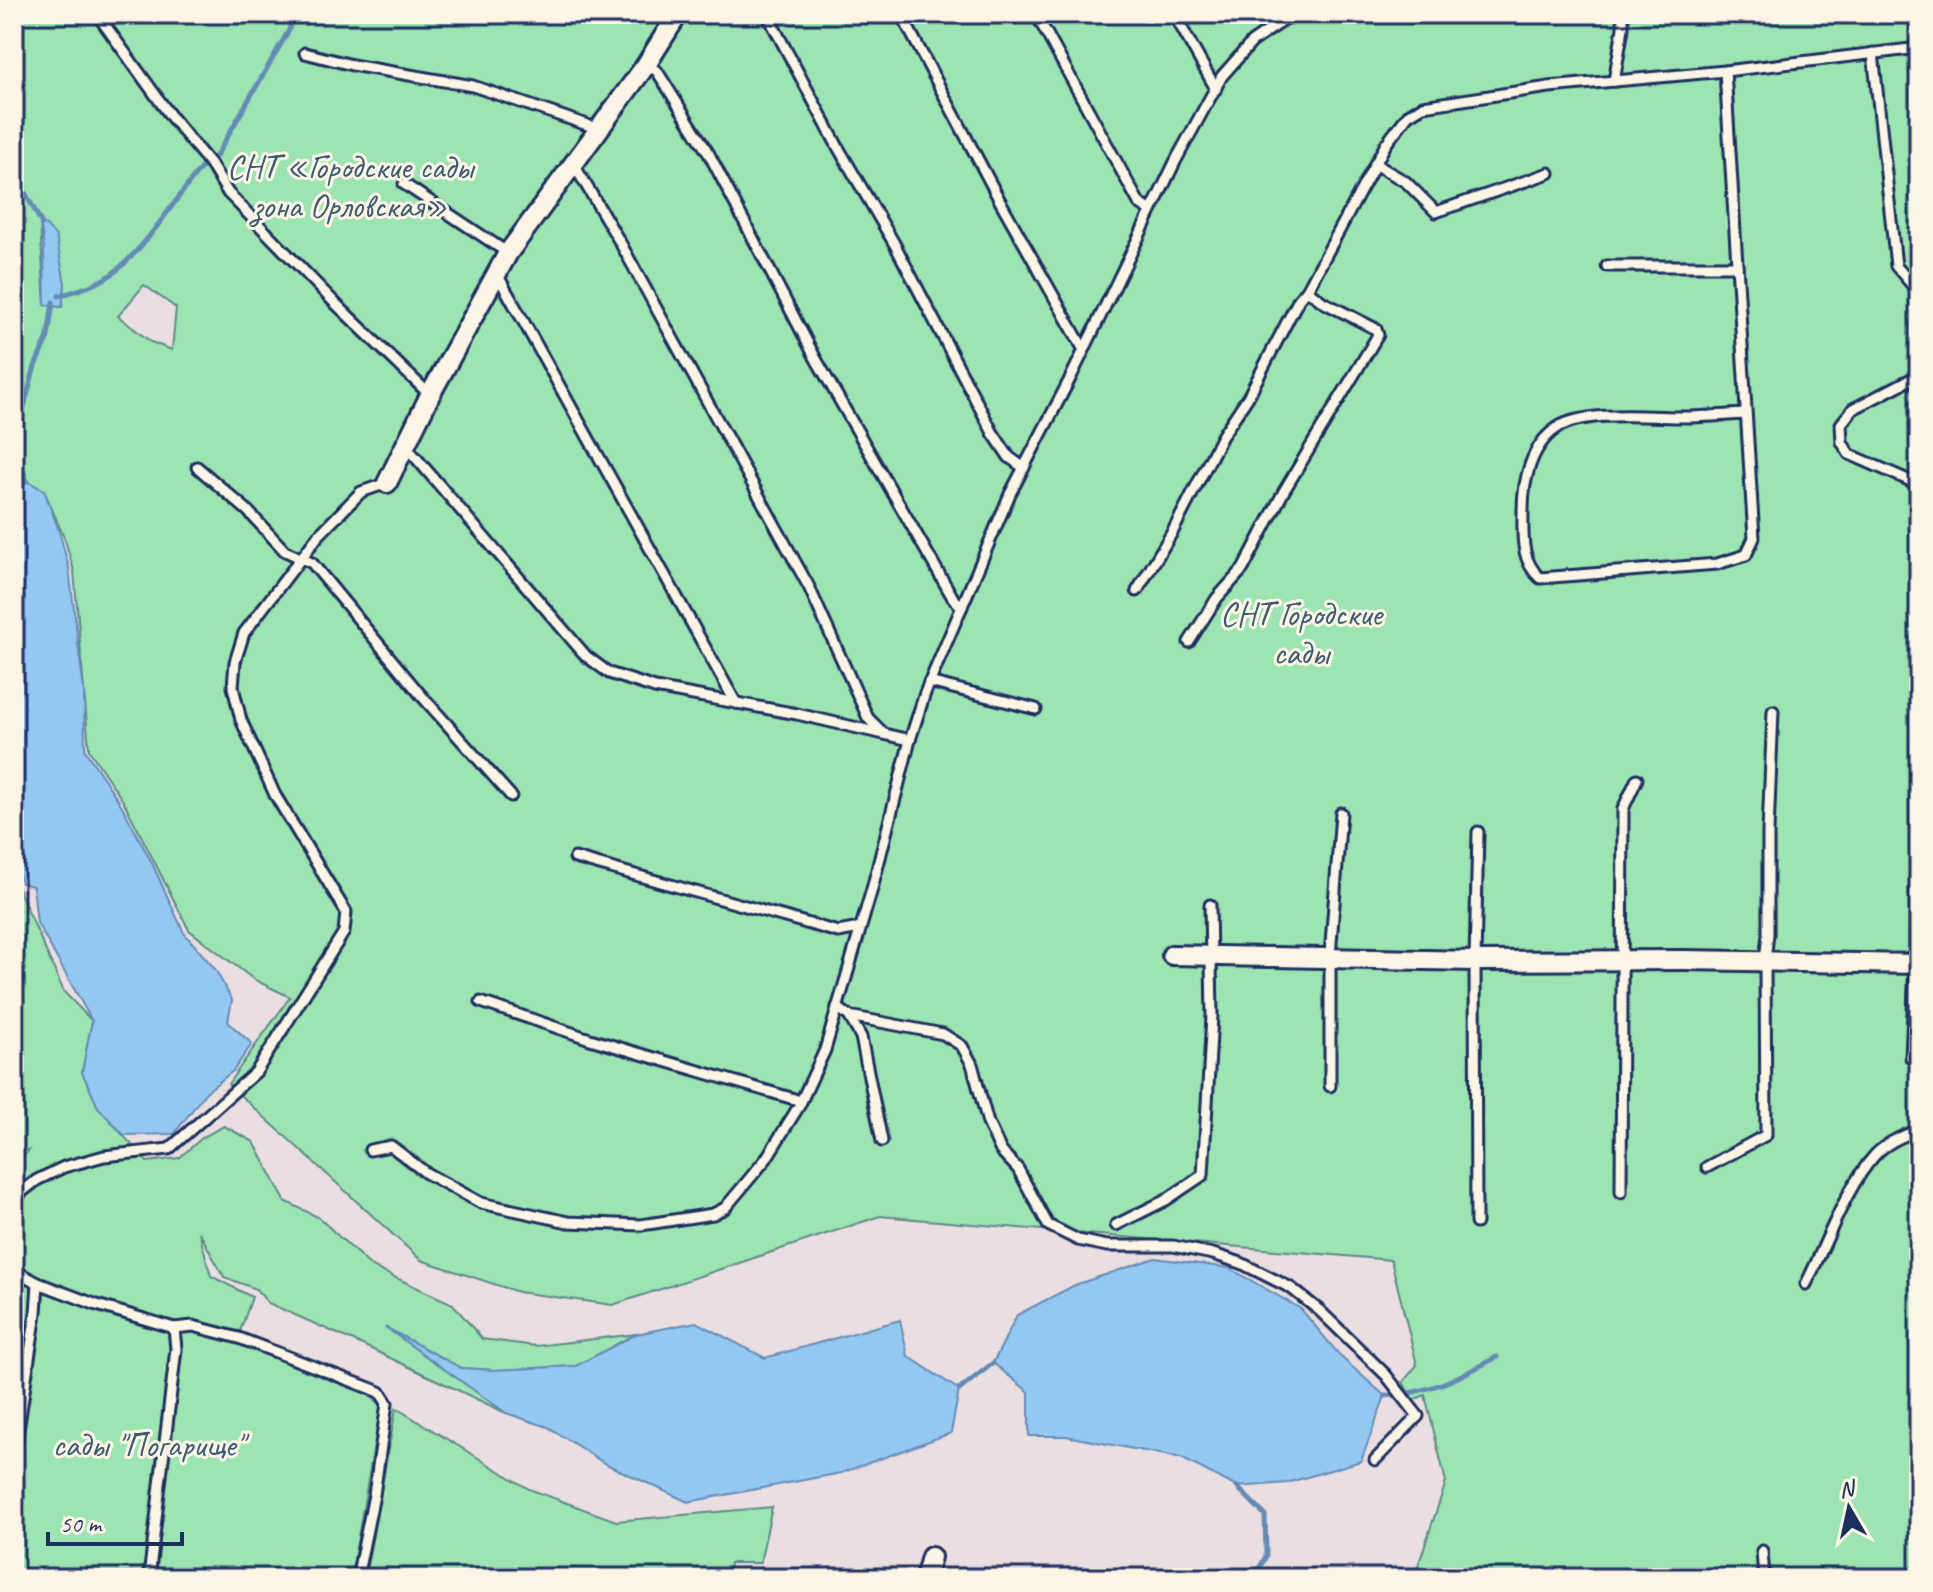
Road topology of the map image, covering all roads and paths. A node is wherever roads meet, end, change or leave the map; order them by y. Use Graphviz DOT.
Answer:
graph roads {
  1 [pos="97,14"];
  2 [pos="678,14"];
  3 [pos="767,14"];
  4 [pos="901,14"];
  5 [pos="1036,14"];
  6 [pos="1174,14"];
  7 [pos="1293,14"];
  8 [pos="1623,14"];
  9 [pos="1919,48"];
  10 [pos="305,53"];
  11 [pos="1873,53"];
  12 [pos="646,65"];
  13 [pos="1725,71"];
  14 [pos="1614,81"];
  15 [pos="1216,89"];
  16 [pos="599,129"];
  17 [pos="573,163"];
  18 [pos="1375,164"];
  19 [pos="1549,173"];
  20 [pos="404,184"];
  21 [pos="1150,210"];
  22 [pos="508,253"];
  23 [pos="1607,266"];
  24 [pos="1737,266"];
  25 [pos="497,274"];
  26 [pos="1307,290"];
  27 [pos="1919,293"];
  28 [pos="1084,350"];
  29 [pos="1919,369"];
  30 [pos="430,395"];
  31 [pos="1745,414"];
  32 [pos="405,445"];
  33 [pos="197,467"];
  34 [pos="1024,468"];
  35 [pos="387,483"];
  36 [pos="1915,483"];
  37 [pos="302,560"];
  38 [pos="1137,591"];
  39 [pos="962,607"];
  40 [pos="1189,642"];
  41 [pos="929,682"];
  42 [pos="1918,690"];
  43 [pos="736,703"];
  44 [pos="1036,709"];
  45 [pos="1773,711"];
  46 [pos="882,732"];
  47 [pos="910,740"];
  48 [pos="1637,779"];
  49 [pos="511,796"];
  50 [pos="1341,813"];
  51 [pos="1478,832"];
  52 [pos="575,858"];
  53 [pos="1210,905"];
  54 [pos="860,928"];
  55 [pos="1172,955"];
  56 [pos="1210,955"];
  57 [pos="1330,956"];
  58 [pos="1623,960"];
  59 [pos="1475,961"];
  60 [pos="1765,961"];
  61 [pos="1917,964"];
  62 [pos="481,1002"];
  63 [pos="837,1007"];
  64 [pos="849,1016"];
  65 [pos="1911,1058"];
  66 [pos="1330,1086"];
  67 [pos="801,1101"];
  68 [pos="1919,1130"];
  69 [pos="882,1141"];
  70 [pos="370,1150"];
  71 [pos="1707,1167"];
  72 [pos="1621,1192"];
  73 [pos="14,1198"];
  74 [pos="1476,1223"];
  75 [pos="1116,1225"];
  76 [pos="14,1270"];
  77 [pos="38,1283"];
  78 [pos="1806,1284"];
  79 [pos="174,1328"];
  80 [pos="14,1456"];
  81 [pos="1375,1460"];
  82 [pos="1762,1551"];
  83 [pos="931,1557"];
  84 [pos="149,1578"];
  85 [pos="357,1578"];
  86 [pos="925,1578"];
  87 [pos="1764,1578"];
  1 -- 30 [label="lane"];
  2 -- 12 [label="street"];
  3 -- 34 [label="lane"];
  4 -- 28 [label="lane"];
  5 -- 21 [label="lane"];
  6 -- 15 [label="lane"];
  7 -- 15 [label="lane"];
  8 -- 14 [label="lane"];
  9 -- 11 [label="lane"];
  10 -- 16 [label="lane"];
  11 -- 13 [label="lane"];
  11 -- 27 [label="lane"];
  12 -- 16 [label="street"];
  12 -- 39 [label="lane"];
  13 -- 14 [label="lane"];
  13 -- 24 [label="lane"];
  14 -- 18 [label="lane"];
  15 -- 21 [label="lane"];
  16 -- 17 [label="street"];
  17 -- 22 [label="street"];
  17 -- 46 [label="lane"];
  18 -- 19 [label="lane"];
  18 -- 26 [label="lane"];
  20 -- 22 [label="lane"];
  21 -- 28 [label="lane"];
  22 -- 25 [label="street"];
  23 -- 24 [label="lane"];
  24 -- 31 [label="lane"];
  25 -- 30 [label="street"];
  25 -- 43 [label="lane"];
  26 -- 38 [label="lane"];
  26 -- 40 [label="lane"];
  28 -- 34 [label="lane"];
  29 -- 36 [label="lane"];
  30 -- 32 [label="street"];
  31 -- 31 [label="lane"];
  32 -- 35 [label="street"];
  32 -- 43 [label="lane"];
  33 -- 37 [label="lane"];
  34 -- 39 [label="lane"];
  35 -- 37 [label="lane"];
  37 -- 49 [label="lane"];
  37 -- 73 [label="lane"];
  39 -- 41 [label="lane"];
  41 -- 44 [label="lane"];
  41 -- 47 [label="lane"];
  42 -- 61 [label="lane"];
  43 -- 46 [label="lane"];
  45 -- 60 [label="lane"];
  46 -- 47 [label="lane"];
  47 -- 54 [label="lane"];
  48 -- 58 [label="lane"];
  50 -- 57 [label="lane"];
  51 -- 59 [label="lane"];
  52 -- 54 [label="lane"];
  53 -- 56 [label="lane"];
  54 -- 63 [label="lane"];
  55 -- 56 [label="street"];
  56 -- 57 [label="street"];
  56 -- 75 [label="lane"];
  57 -- 59 [label="street"];
  57 -- 66 [label="lane"];
  58 -- 59 [label="street"];
  58 -- 60 [label="street"];
  58 -- 72 [label="lane"];
  59 -- 74 [label="lane"];
  60 -- 61 [label="street"];
  60 -- 71 [label="lane"];
  61 -- 65 [label="lane"];
  62 -- 67 [label="lane"];
  63 -- 64 [label="lane"];
  63 -- 67 [label="lane"];
  64 -- 69 [label="lane"];
  64 -- 81 [label="lane"];
  67 -- 70 [label="lane"];
  68 -- 78 [label="lane"];
  76 -- 77 [label="lane"];
  77 -- 79 [label="lane"];
  77 -- 80 [label="lane"];
  79 -- 84 [label="lane"];
  79 -- 85 [label="lane"];
  82 -- 87 [label="lane"];
  83 -- 86 [label="street"];
}
